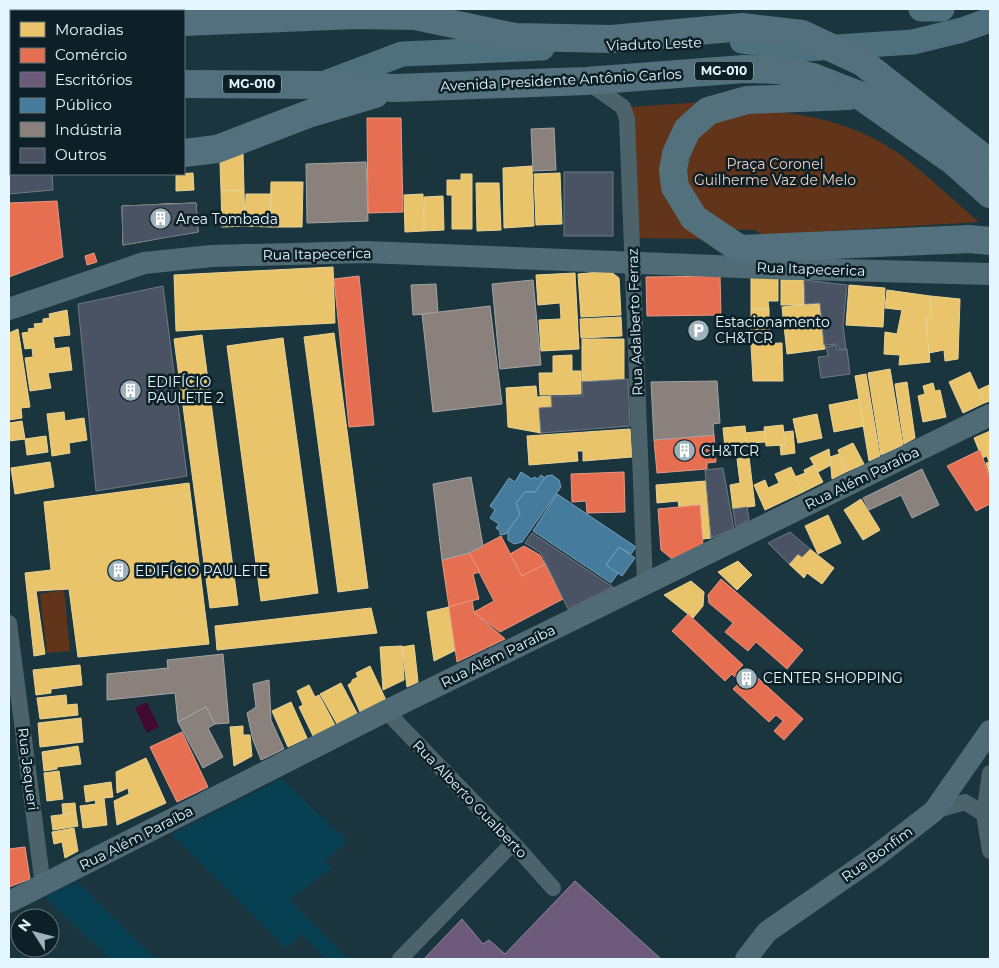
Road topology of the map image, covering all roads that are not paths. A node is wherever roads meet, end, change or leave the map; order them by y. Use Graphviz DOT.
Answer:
graph roads {
  1 [pos="921,9"];
  2 [pos="942,9"];
  3 [pos="990,20"];
  4 [pos="185,22"];
  5 [pos="805,49"];
  6 [pos="586,81"];
  7 [pos="185,84"];
  8 [pos="320,85"];
  9 [pos="396,88"];
  10 [pos="859,96"];
  11 [pos="990,144"];
  12 [pos="185,153"];
  13 [pos="990,163"];
  14 [pos="990,194"];
  15 [pos="990,241"];
  16 [pos="740,249"];
  17 [pos="632,262"];
  18 [pos="990,274"];
  19 [pos="9,309"];
  20 [pos="990,415"];
  21 [pos="645,584"];
  22 [pos="9,623"];
  23 [pos="386,711"];
  24 [pos="990,730"];
  25 [pos="990,773"];
  26 [pos="934,811"];
  27 [pos="984,814"];
  28 [pos="513,843"];
  29 [pos="990,851"];
  30 [pos="42,886"];
  31 [pos="553,888"];
  32 [pos="9,902"];
  33 [pos="400,959"];
  34 [pos="746,959"];
  1 -- 2 [label="main road"];
  3 -- 5 [label="main road, Viaduto Leste"];
  4 -- 13 [label="highway"];
  5 -- 8 [label="main road, Viaduto Leste"];
  5 -- 11 [label="highway"];
  6 -- 9 [label="highway, Avenida Presidente Antônio Carlos / MG-010"];
  6 -- 10 [label="highway, Avenida Presidente Antônio Carlos / MG-010"];
  6 -- 17 [label="street, Rua Adalberto Ferraz"];
  7 -- 8 [label="highway, Avenida Presidente Antônio Carlos / MG-010"];
  8 -- 9 [label="highway, Avenida Presidente Antônio Carlos / MG-010"];
  9 -- 12 [label="highway"];
  10 -- 14 [label="highway, Avenida Presidente Antônio Carlos / MG-010"];
  10 -- 16 [label="highway"];
  15 -- 16 [label="highway"];
  16 -- 17 [label="street, Rua Itapecerica"];
  17 -- 18 [label="street, Rua Itapecerica"];
  17 -- 19 [label="street, Rua Itapecerica"];
  17 -- 21 [label="street, Rua Adalberto Ferraz"];
  20 -- 21 [label="street, Rua Além Paraíba"];
  21 -- 23 [label="street, Rua Além Paraíba"];
  22 -- 30 [label="street, Rua Jequeri"];
  23 -- 28 [label="street, Rua Alberto Gualberto"];
  23 -- 30 [label="street, Rua Além Paraíba"];
  24 -- 26 [label="street, Rua Bonfim"];
  25 -- 27 [label="street"];
  26 -- 27 [label="street"];
  26 -- 34 [label="street, Rua Bonfim"];
  27 -- 29 [label="street"];
  28 -- 31 [label="street, Rua Alberto Gualberto"];
  28 -- 33 [label="street"];
  30 -- 32 [label="street, Rua Além Paraíba"];
}
